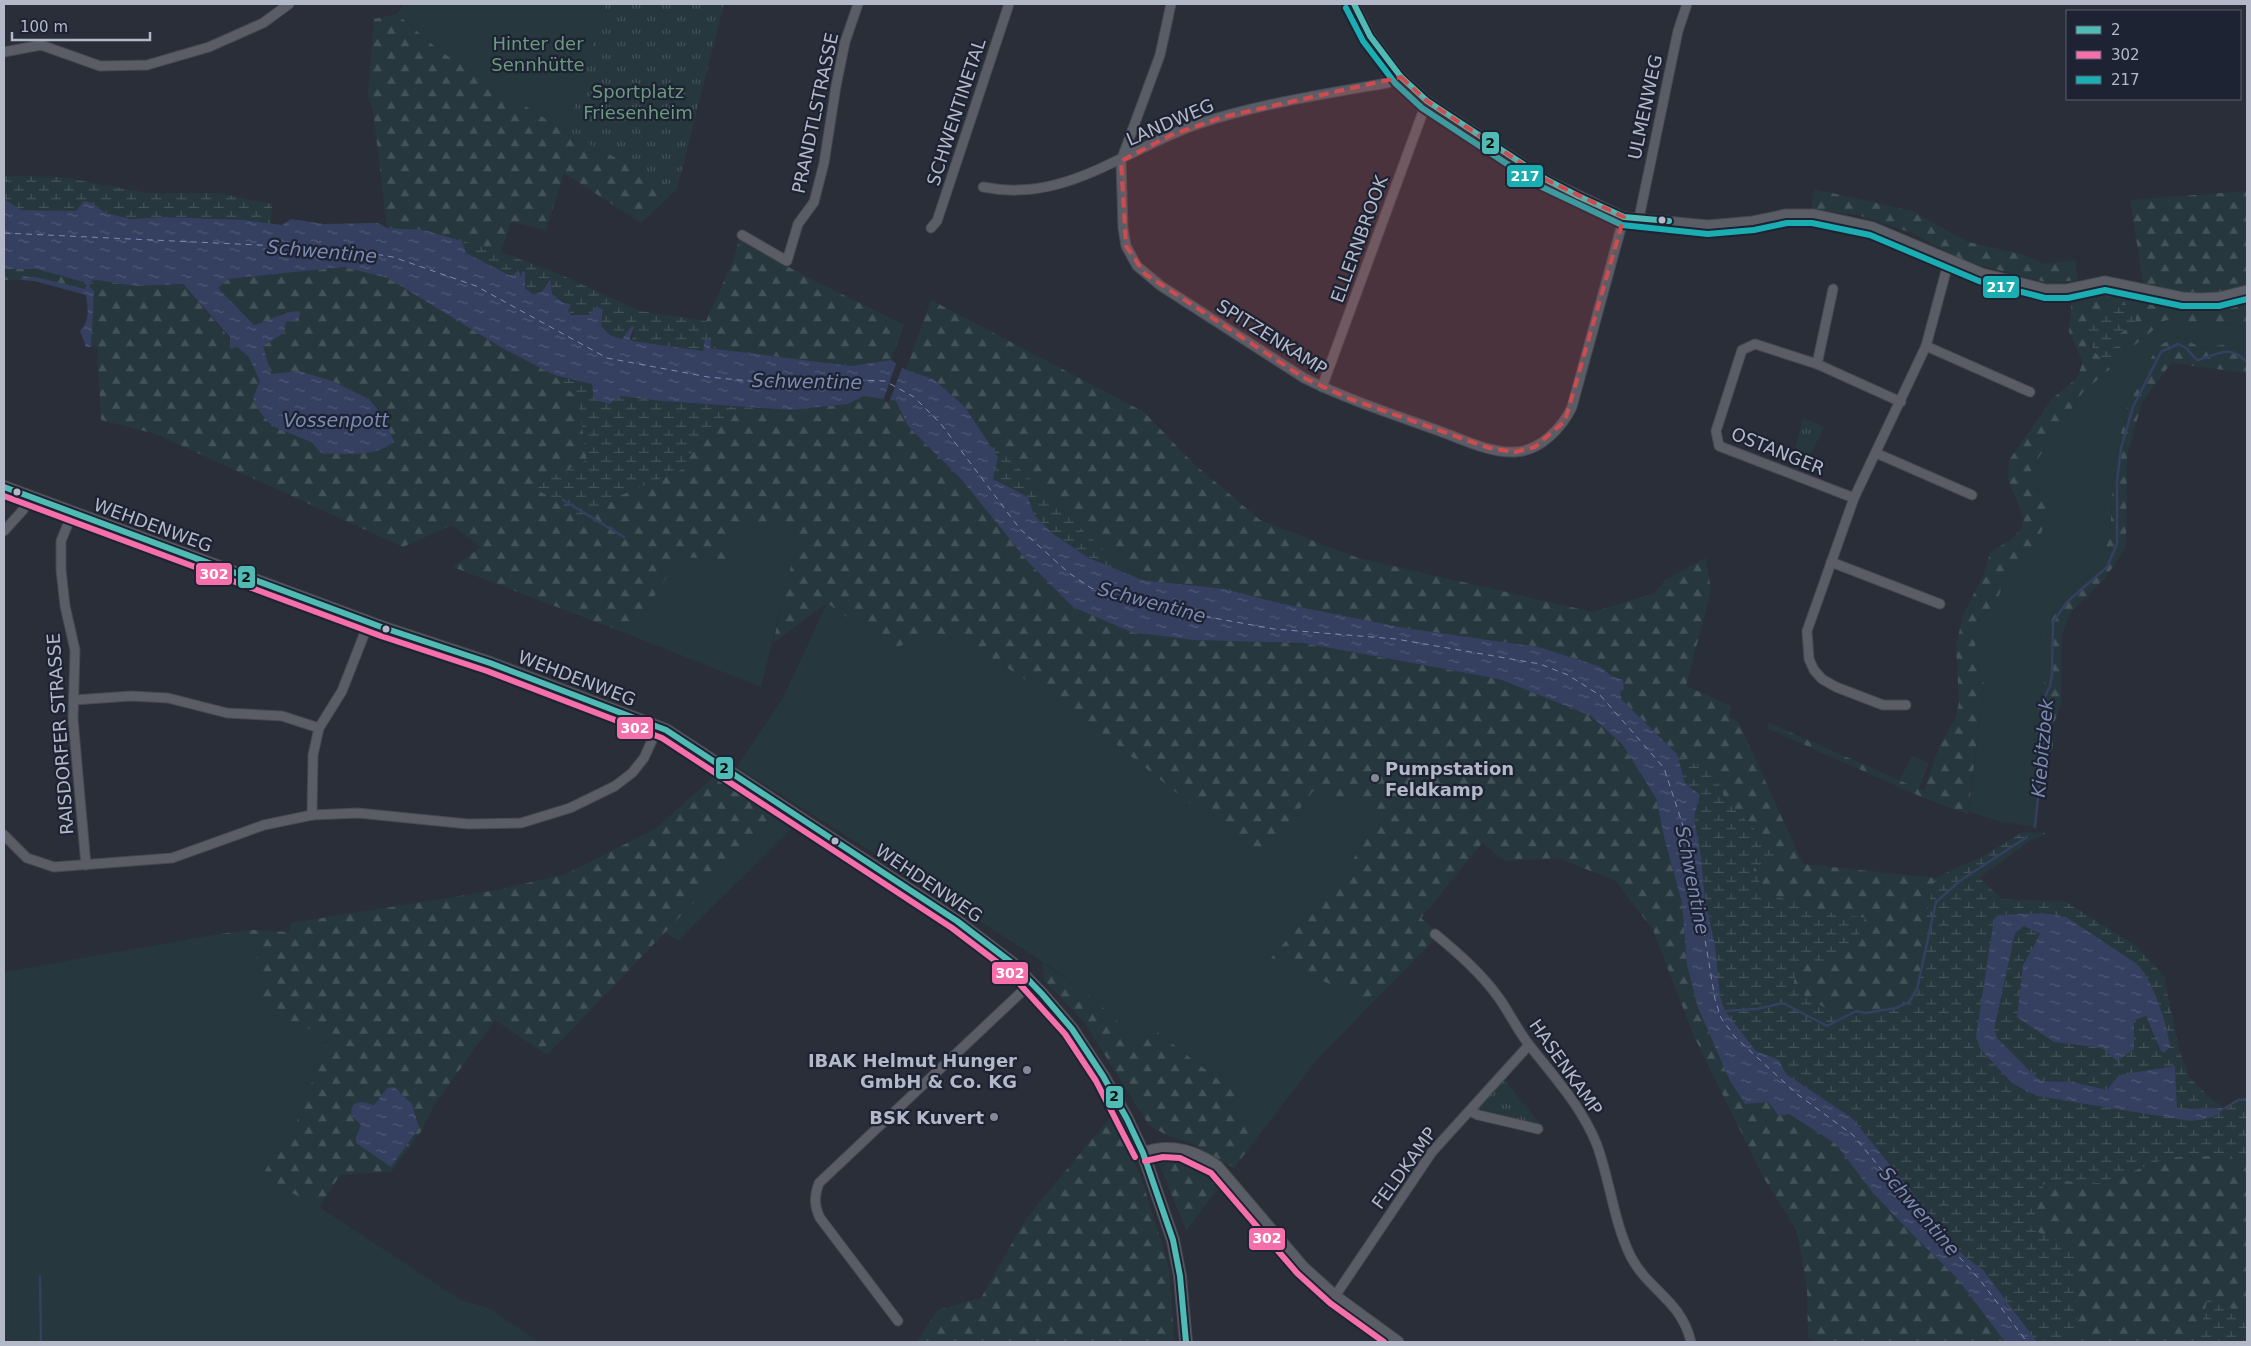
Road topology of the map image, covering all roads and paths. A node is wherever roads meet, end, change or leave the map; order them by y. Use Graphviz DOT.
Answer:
graph roads {
  1 [pos="289,4"];
  2 [pos="858,4"];
  3 [pos="1009,4"];
  4 [pos="1170,4"];
  5 [pos="1354,4"];
  6 [pos="1687,4"];
  7 [pos="4,52"];
  8 [pos="1401,77"];
  9 [pos="1427,101"];
  10 [pos="1121,161"];
  11 [pos="983,187"];
  12 [pos="1624,217"];
  13 [pos="1639,218"];
  14 [pos="930,228"];
  15 [pos="742,235"];
  16 [pos="1949,260"];
  17 [pos="1834,289"];
  18 [pos="2247,290"];
  19 [pos="1926,346"];
  20 [pos="1817,364"];
  21 [pos="1322,387"];
  22 [pos="2030,392"];
  23 [pos="1901,402"];
  24 [pos="1876,453"];
  25 [pos="4,487"];
  26 [pos="1972,495"];
  27 [pos="29,498"];
  28 [pos="1854,498"];
  29 [pos="72,514"];
  30 [pos="4,531"];
  31 [pos="1831,562"];
  32 [pos="1940,604"];
  33 [pos="370,622"];
  34 [pos="74,700"];
  35 [pos="1906,705"];
  36 [pos="658,727"];
  37 [pos="319,728"];
  38 [pos="312,815"];
  39 [pos="4,836"];
  40 [pos="86,865"];
  41 [pos="1435,934"];
  42 [pos="1031,983"];
  43 [pos="1529,1045"];
  44 [pos="1470,1111"];
  45 [pos="1538,1129"];
  46 [pos="1143,1152"];
  47 [pos="1336,1296"];
  48 [pos="898,1321"];
  49 [pos="1186,1342"];
  50 [pos="1398,1342"];
  51 [pos="1691,1342"];
  1 -- 7 [label="street"];
  2 -- 15 [label="street, PRANDTLSTRASSE"];
  3 -- 14 [label="street, SCHWENTINETAL"];
  4 -- 10 [label="street, SPITZENKAMP"];
  5 -- 8 [label="street"];
  6 -- 13 [label="street, ULMENWEG"];
  8 -- 9 [label="street"];
  8 -- 10 [label="street, LANDWEG"];
  9 -- 12 [label="street"];
  9 -- 21 [label="street, ELLERNBROOK"];
  10 -- 11 [label="street, LANDWEG"];
  10 -- 21 [label="street, SPITZENKAMP"];
  12 -- 13 [label="street"];
  12 -- 21 [label="street, SPITZENKAMP"];
  13 -- 16 [label="street"];
  16 -- 18 [label="street"];
  16 -- 19 [label="street"];
  17 -- 20 [label="street"];
  19 -- 22 [label="street"];
  19 -- 23 [label="street"];
  20 -- 23 [label="street, OSTANGER"];
  20 -- 28 [label="street, OSTANGER"];
  23 -- 24 [label="street"];
  24 -- 26 [label="street"];
  24 -- 28 [label="street"];
  25 -- 27 [label="main road, WEHDENWEG"];
  27 -- 29 [label="main road, WEHDENWEG"];
  27 -- 30 [label="street"];
  28 -- 31 [label="street"];
  29 -- 33 [label="main road, WEHDENWEG"];
  29 -- 34 [label="street, RAISDORFER STRASSE"];
  31 -- 32 [label="street"];
  31 -- 35 [label="street"];
  33 -- 36 [label="main road, WEHDENWEG"];
  33 -- 37 [label="street"];
  34 -- 37 [label="street"];
  34 -- 40 [label="street, RAISDORFER STRASSE"];
  36 -- 38 [label="street"];
  36 -- 42 [label="main road, WEHDENWEG"];
  37 -- 38 [label="street"];
  38 -- 40 [label="street"];
  39 -- 40 [label="street"];
  41 -- 43 [label="street, HASENKAMP"];
  42 -- 46 [label="main road, WEHDENWEG"];
  42 -- 48 [label="street"];
  43 -- 44 [label="street, FELDKAMP"];
  43 -- 51 [label="street, HASENKAMP"];
  44 -- 45 [label="street"];
  44 -- 47 [label="street, FELDKAMP"];
  46 -- 47 [label="street"];
  46 -- 49 [label="main road, WEHDENWEG"];
  47 -- 50 [label="street"];
}
